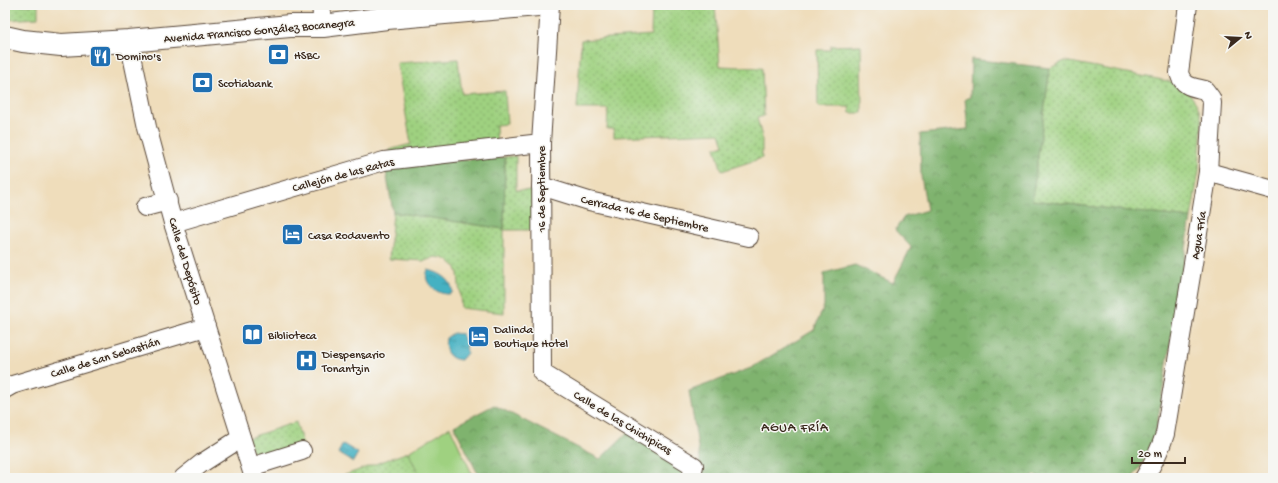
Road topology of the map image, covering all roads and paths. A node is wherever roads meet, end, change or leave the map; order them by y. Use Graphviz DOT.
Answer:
graph roads {
  1 [pos="538,5"];
  2 [pos="550,5"];
  3 [pos="1188,5"];
  4 [pos="322,15"];
  5 [pos="5,37"];
  6 [pos="129,41"];
  7 [pos="541,143"];
  8 [pos="1208,172"];
  9 [pos="541,186"];
  10 [pos="1273,190"];
  11 [pos="168,201"];
  12 [pos="145,207"];
  13 [pos="173,223"];
  14 [pos="749,236"];
  15 [pos="206,327"];
  16 [pos="542,373"];
  17 [pos="5,389"];
  18 [pos="241,438"];
  19 [pos="302,451"];
  20 [pos="253,472"];
  21 [pos="183,478"];
  22 [pos="691,478"];
  23 [pos="1144,478"];
  1 -- 4 [label="street, Avenida Francisco González Bocanegra"];
  2 -- 7 [label="street, 16 de Septiembre"];
  3 -- 8 [label="street, Agua Fría"];
  4 -- 6 [label="street, Avenida Francisco González Bocanegra"];
  5 -- 6 [label="street, Avenida Francisco González Bocanegra"];
  6 -- 11 [label="street, Calle del Depósito"];
  7 -- 9 [label="street, 16 de Septiembre"];
  7 -- 13 [label="street, Callejón de las Ratas"];
  8 -- 10 [label="street"];
  8 -- 23 [label="street, Agua Fría"];
  9 -- 14 [label="street, Cerrada 16 de Septiembre"];
  9 -- 16 [label="street, 16 de Septiembre"];
  11 -- 12 [label="street"];
  11 -- 13 [label="street, Calle del Depósito"];
  13 -- 15 [label="street, Calle del Depósito"];
  15 -- 17 [label="street, Calle de San Sebastián"];
  15 -- 18 [label="street, Calle del Depósito"];
  16 -- 22 [label="street, Calle de las Chichipicas"];
  18 -- 20 [label="street, Calle del Depósito"];
  18 -- 21 [label="street"];
  19 -- 20 [label="street"];
}
